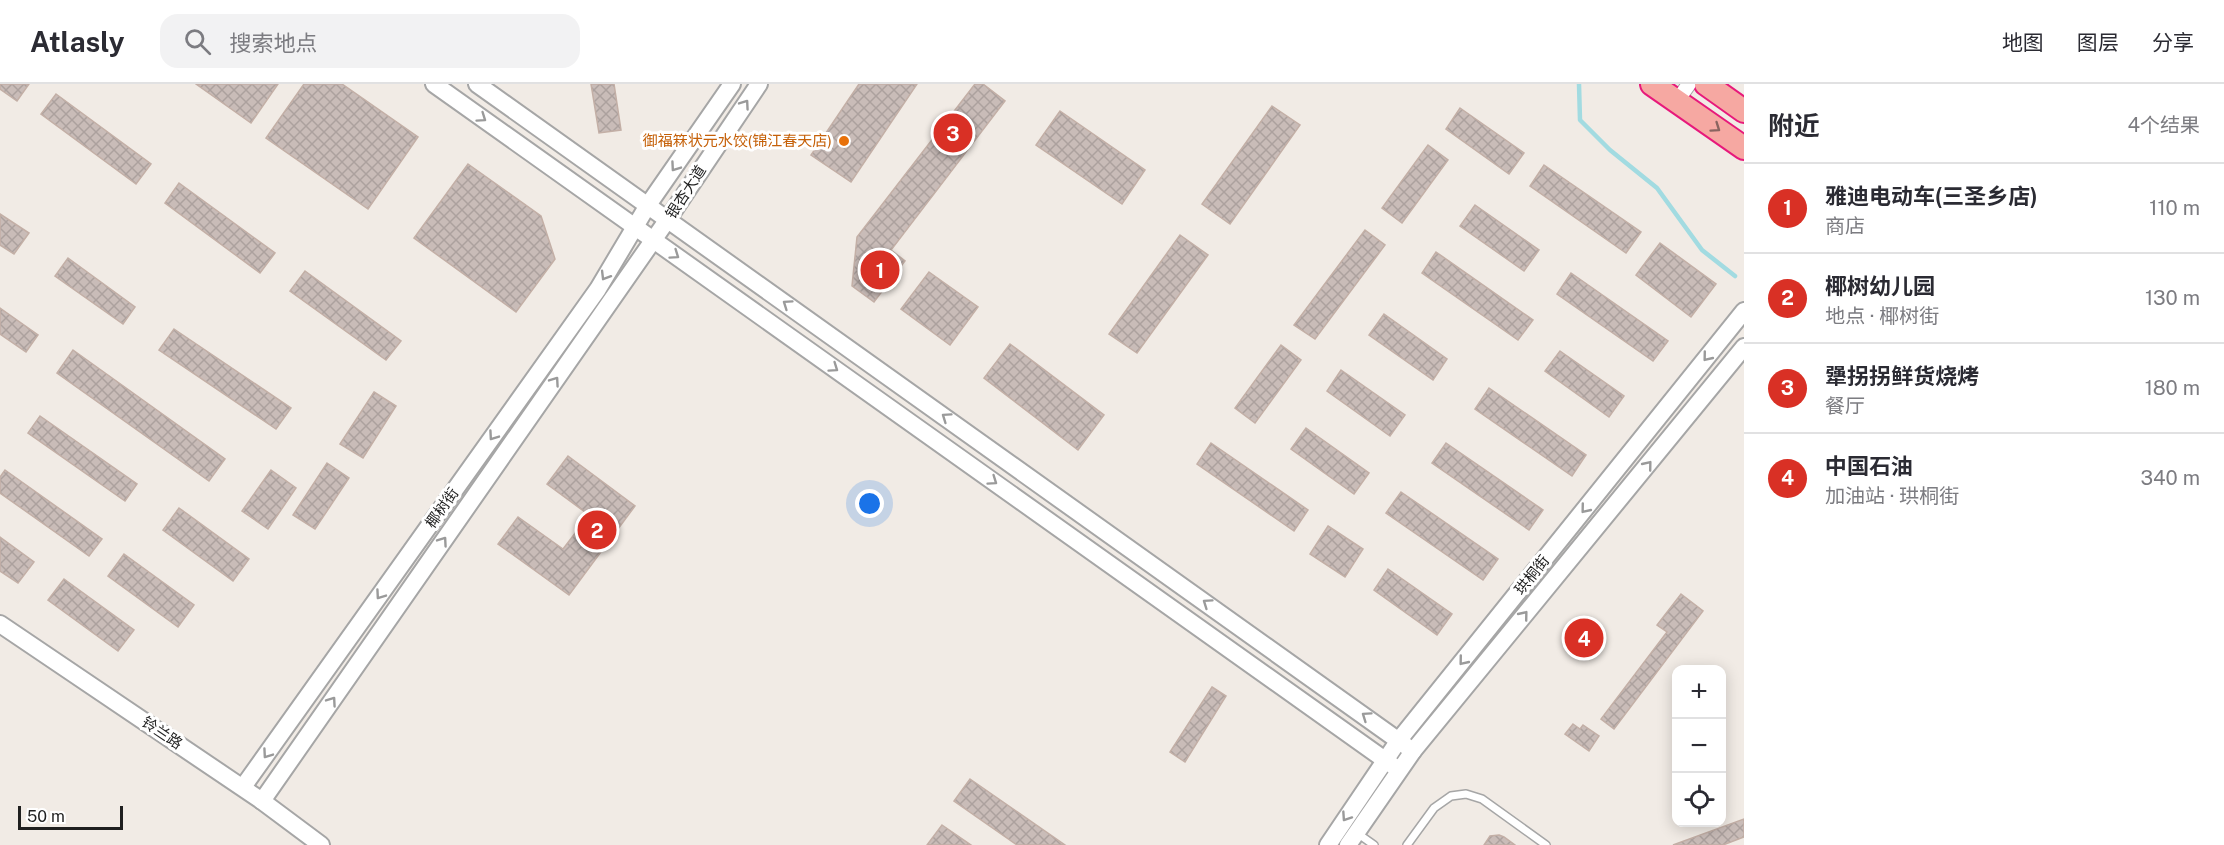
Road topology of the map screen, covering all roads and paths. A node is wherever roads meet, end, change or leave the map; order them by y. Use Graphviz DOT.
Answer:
graph roads {
  1 [pos="434,84"];
  2 [pos="477,84"];
  3 [pos="732,84"];
  4 [pos="759,84"];
  5 [pos="1652,84"];
  6 [pos="1706,84"];
  7 [pos="1683,92"];
  8 [pos="1744,111"];
  9 [pos="1744,148"];
  10 [pos="648,205"];
  11 [pos="668,219"];
  12 [pos="635,226"];
  13 [pos="654,240"];
  14 [pos="1744,311"];
  15 [pos="1744,347"];
  16 [pos="0,624"];
  17 [pos="1399,740"];
  18 [pos="1413,751"];
  19 [pos="1386,759"];
  20 [pos="1399,770"];
  21 [pos="243,788"];
  22 [pos="262,801"];
  23 [pos="1352,839"];
  24 [pos="321,845"];
  25 [pos="1328,845"];
  26 [pos="1374,845"];
  27 [pos="1407,845"];
  28 [pos="1545,845"];
  1 -- 12 [label="street, one-way"];
  2 -- 10 [label="street"];
  3 -- 10 [label="street, 银杏大道, one-way"];
  11 -- 4 [label="street, 银杏大道, one-way"];
  5 -- 7 [label="highway"];
  6 -- 8 [label="highway"];
  7 -- 9 [label="highway, one-way"];
  10 -- 11 [label="street"];
  10 -- 12 [label="street, 银杏大道"];
  11 -- 13 [label="street, 银杏大道"];
  17 -- 11 [label="street, one-way"];
  12 -- 13 [label="street"];
  12 -- 21 [label="street, 椰树街, one-way"];
  13 -- 19 [label="street, one-way"];
  22 -- 13 [label="street, 椰树街, one-way"];
  14 -- 17 [label="street, 珙桐街, one-way"];
  18 -- 15 [label="street, 珙桐街, one-way"];
  16 -- 21 [label="street, 铃兰路"];
  17 -- 18 [label="street"];
  17 -- 19 [label="street, 珙桐街"];
  18 -- 20 [label="street, 珙桐街"];
  19 -- 20 [label="street"];
  19 -- 25 [label="street, 珙桐街, one-way"];
  20 -- 23 [label="street, 珙桐街"];
  21 -- 22 [label="street, 铃兰路"];
  22 -- 24 [label="street, 铃兰路"];
  23 -- 26 [label="lane"];
  27 -- 28 [label="lane"];
}
